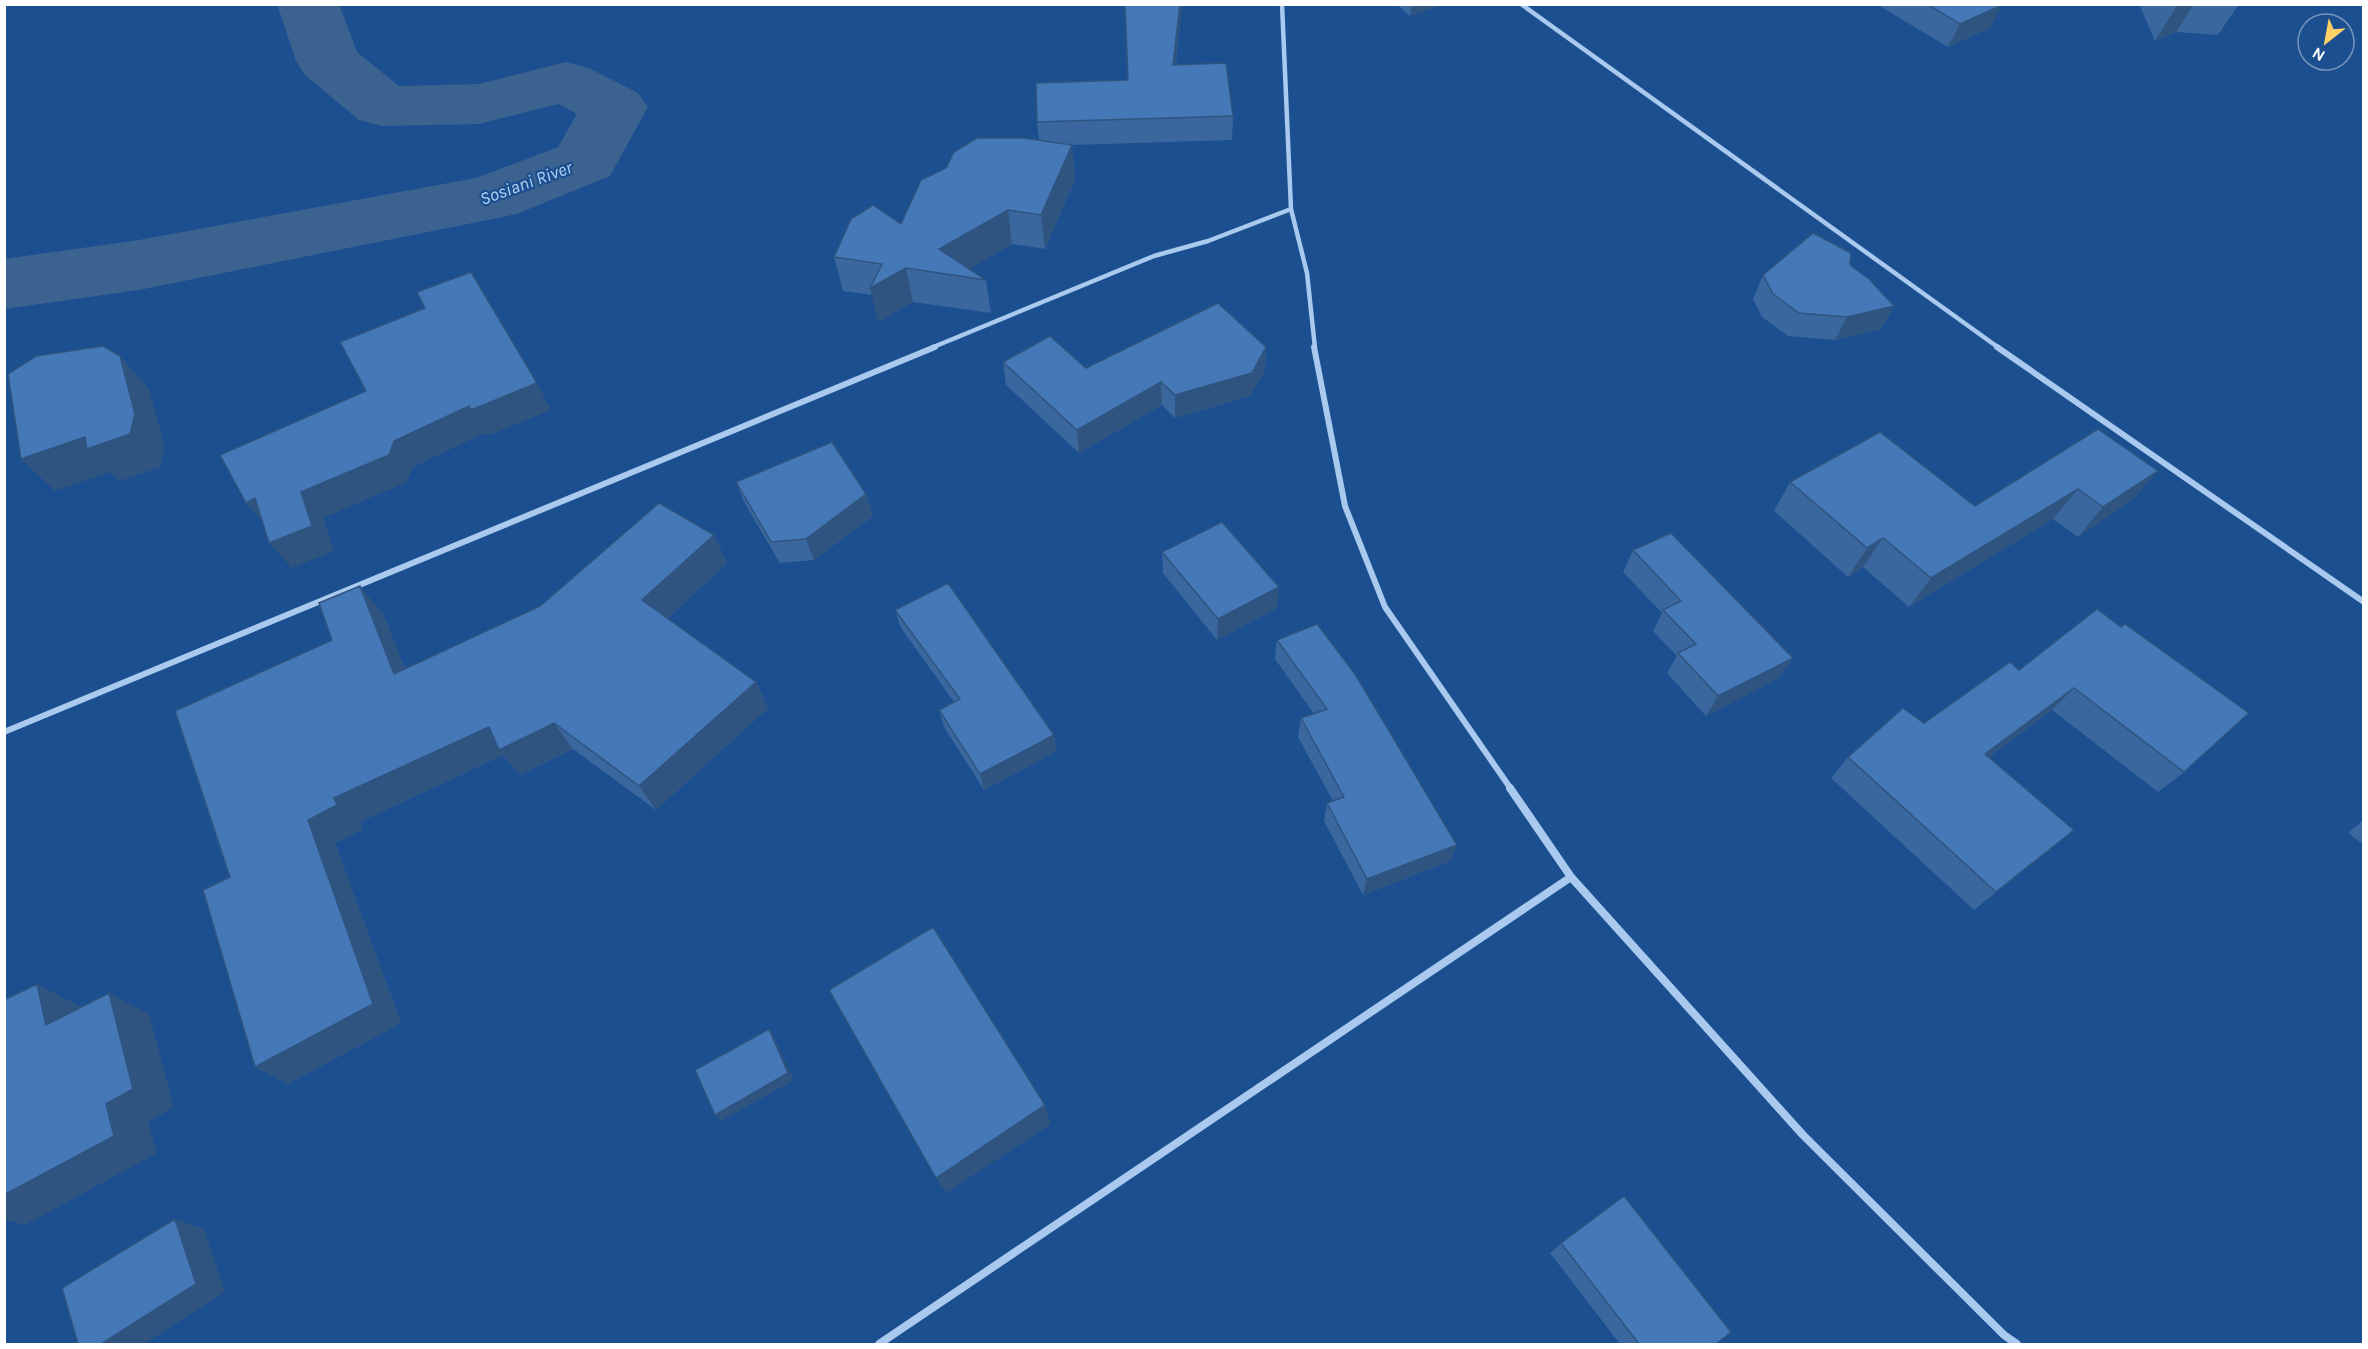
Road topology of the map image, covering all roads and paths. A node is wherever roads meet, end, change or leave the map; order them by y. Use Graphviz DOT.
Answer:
graph roads {
  1 [pos="1282,4"];
  2 [pos="1521,4"];
  3 [pos="1291,209"];
  4 [pos="2364,602"];
  5 [pos="4,732"];
  6 [pos="1571,877"];
  7 [pos="879,1344"];
  8 [pos="2017,1344"];
  1 -- 3 [label="street"];
  2 -- 4 [label="street"];
  3 -- 5 [label="street"];
  3 -- 6 [label="street"];
  6 -- 7 [label="street"];
  6 -- 8 [label="street"];
}
